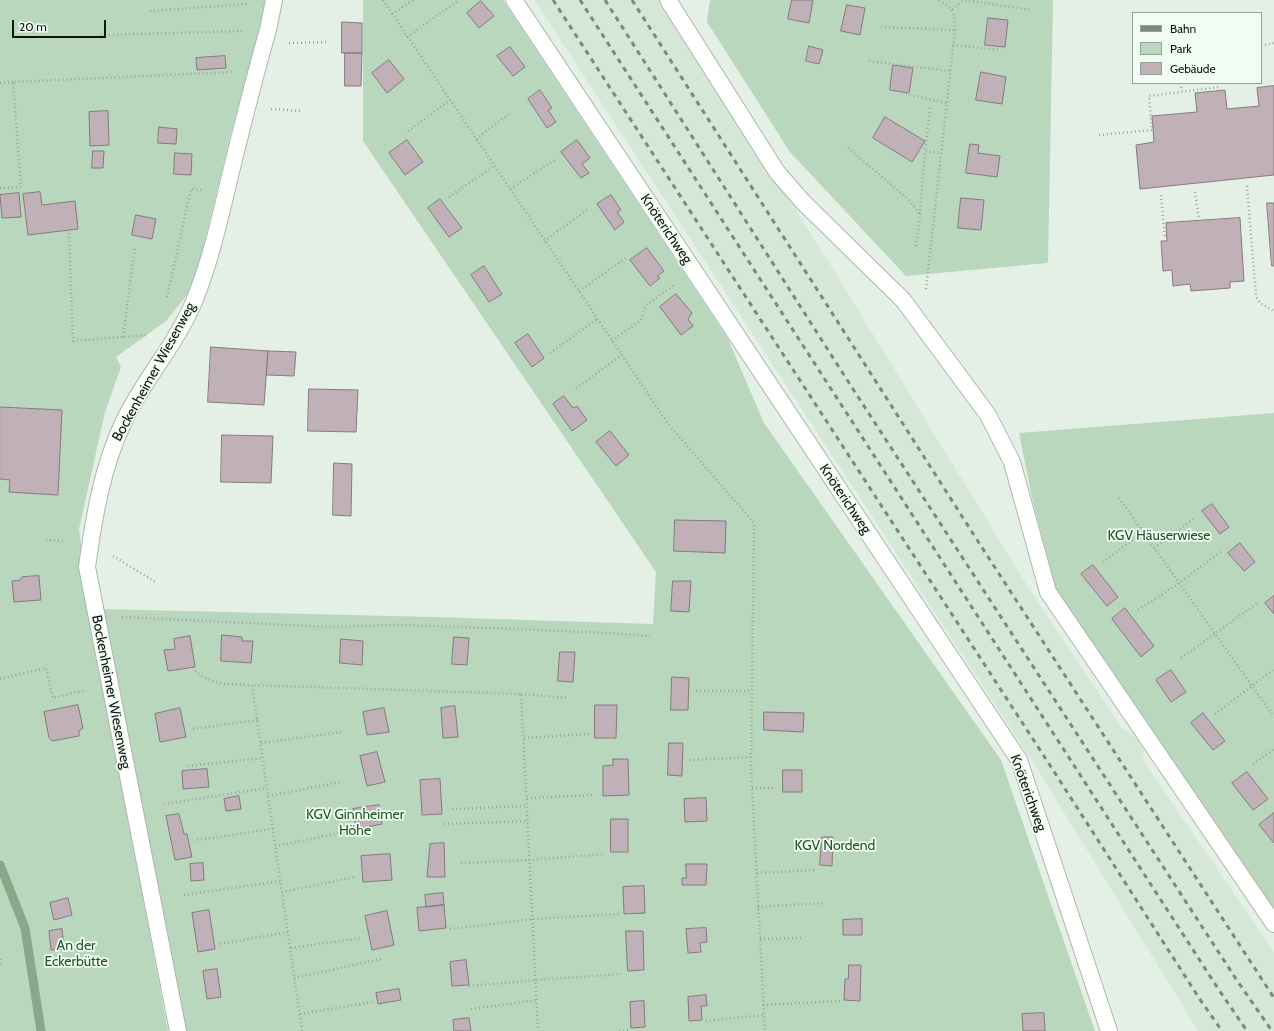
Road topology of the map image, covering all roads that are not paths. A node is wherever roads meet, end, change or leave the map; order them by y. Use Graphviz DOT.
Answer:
graph roads {
  1 [pos="514,0"];
  2 [pos="668,0"];
  3 [pos="274,1"];
  4 [pos="1274,924"];
  5 [pos="178,1031"];
  6 [pos="1109,1031"];
  1 -- 6 [label="lane, Knöterichweg"];
  2 -- 4 [label="lane"];
  3 -- 5 [label="lane, Bockenheimer Wiesenweg"];
}
